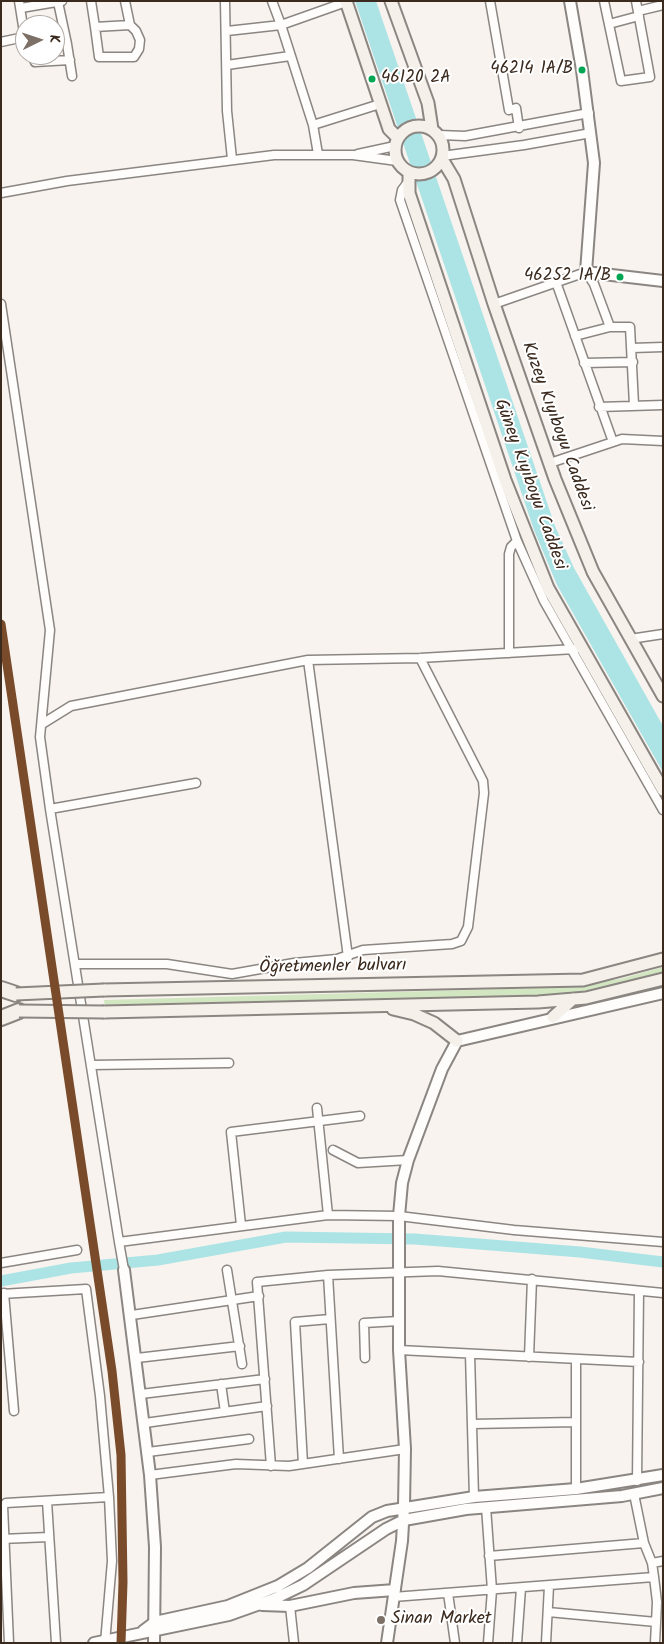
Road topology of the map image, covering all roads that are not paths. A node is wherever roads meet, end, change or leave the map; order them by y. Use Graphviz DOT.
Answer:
graph roads {
  1 [pos="91,1"];
  2 [pos="125,1"];
  3 [pos="225,1"];
  4 [pos="272,1"];
  5 [pos="346,1"];
  6 [pos="391,1"];
  7 [pos="490,1"];
  8 [pos="570,1"];
  9 [pos="604,1"];
  10 [pos="636,1"];
  11 [pos="60,2"];
  12 [pos="20,5"];
  13 [pos="663,5"];
  14 [pos="638,13"];
  15 [pos="609,24"];
  16 [pos="130,25"];
  17 [pos="281,25"];
  18 [pos="95,28"];
  19 [pos="227,31"];
  20 [pos="15,40"];
  21 [pos="1,42"];
  22 [pos="290,56"];
  23 [pos="65,60"];
  24 [pos="70,60"];
  25 [pos="227,65"];
  26 [pos="72,76"];
  27 [pos="380,104"];
  28 [pos="589,114"];
  29 [pos="313,125"];
  30 [pos="519,128"];
  31 [pos="435,132"];
  32 [pos="591,133"];
  33 [pos="396,142"];
  34 [pos="318,154"];
  35 [pos="353,155"];
  36 [pos="442,158"];
  37 [pos="232,160"];
  38 [pos="398,161"];
  39 [pos="408,177"];
  40 [pos="1,193"];
  41 [pos="586,272"];
  42 [pos="663,281"];
  43 [pos="556,282"];
  44 [pos="1,304"];
  45 [pos="494,304"];
  46 [pos="610,327"];
  47 [pos="576,336"];
  48 [pos="663,347"];
  49 [pos="632,348"];
  50 [pos="663,352"];
  51 [pos="633,362"];
  52 [pos="584,363"];
  53 [pos="634,405"];
  54 [pos="663,405"];
  55 [pos="599,407"];
  56 [pos="663,441"];
  57 [pos="613,442"];
  58 [pos="550,462"];
  59 [pos="517,542"];
  60 [pos="663,634"];
  61 [pos="630,639"];
  62 [pos="577,649"];
  63 [pos="508,653"];
  64 [pos="420,658"];
  65 [pos="308,660"];
  66 [pos="663,696"];
  67 [pos="42,724"];
  68 [pos="196,783"];
  69 [pos="663,790"];
  70 [pos="50,809"];
  71 [pos="663,810"];
  72 [pos="348,957"];
  73 [pos="663,959"];
  74 [pos="75,964"];
  75 [pos="232,974"];
  76 [pos="663,979"];
  77 [pos="232,988"];
  78 [pos="1,989"];
  79 [pos="663,993"];
  80 [pos="1,994"];
  81 [pos="16,994"];
  82 [pos="573,999"];
  83 [pos="374,1005"];
  84 [pos="1,1012"];
  85 [pos="19,1012"];
  86 [pos="553,1017"];
  87 [pos="1,1018"];
  88 [pos="457,1041"];
  89 [pos="229,1063"];
  90 [pos="91,1065"];
  91 [pos="317,1108"];
  92 [pos="360,1116"];
  93 [pos="318,1123"];
  94 [pos="333,1150"];
  95 [pos="408,1160"];
  96 [pos="328,1215"];
  97 [pos="399,1220"];
  98 [pos="241,1225"];
  99 [pos="119,1242"];
  100 [pos="663,1242"];
  101 [pos="77,1250"];
  102 [pos="1,1263"];
  103 [pos="398,1268"];
  104 [pos="124,1270"];
  105 [pos="227,1270"];
  106 [pos="328,1275"];
  107 [pos="532,1279"];
  108 [pos="639,1291"];
  109 [pos="3,1294"];
  110 [pos="663,1294"];
  111 [pos="259,1296"];
  112 [pos="232,1300"];
  113 [pos="132,1315"];
  114 [pos="330,1319"];
  115 [pos="399,1321"];
  116 [pos="240,1346"];
  117 [pos="399,1350"];
  118 [pos="470,1354"];
  119 [pos="529,1357"];
  120 [pos="137,1358"];
  121 [pos="365,1358"];
  122 [pos="576,1359"];
  123 [pos="10,1362"];
  124 [pos="639,1362"];
  125 [pos="1,1363"];
  126 [pos="242,1364"];
  127 [pos="265,1379"];
  128 [pos="221,1384"];
  129 [pos="141,1394"];
  130 [pos="267,1406"];
  131 [pos="14,1411"];
  132 [pos="225,1412"];
  133 [pos="576,1422"];
  134 [pos="145,1423"];
  135 [pos="472,1424"];
  136 [pos="249,1439"];
  137 [pos="405,1449"];
  138 [pos="148,1452"];
  139 [pos="339,1458"];
  140 [pos="303,1464"];
  141 [pos="271,1466"];
  142 [pos="150,1475"];
  143 [pos="663,1475"];
  144 [pos="637,1481"];
  145 [pos="663,1488"];
  146 [pos="576,1489"];
  147 [pos="634,1494"];
  148 [pos="474,1497"];
  149 [pos="109,1498"];
  150 [pos="47,1501"];
  151 [pos="404,1506"];
  152 [pos="486,1507"];
  153 [pos="404,1520"];
  154 [pos="49,1537"];
  155 [pos="2,1539"];
  156 [pos="644,1543"];
  157 [pos="489,1556"];
  158 [pos="663,1560"];
  159 [pos="652,1562"];
  160 [pos="654,1577"];
  161 [pos="549,1586"];
  162 [pos="521,1588"];
  163 [pos="492,1590"];
  164 [pos="448,1593"];
  165 [pos="394,1594"];
  166 [pos="660,1602"];
  167 [pos="260,1605"];
  168 [pos="290,1606"];
  169 [pos="548,1612"];
  170 [pos="656,1622"];
  171 [pos="155,1626"];
  172 [pos="105,1641"];
  173 [pos="8,1643"];
  174 [pos="56,1643"];
  175 [pos="94,1643"];
  176 [pos="154,1643"];
  177 [pos="294,1643"];
  178 [pos="387,1643"];
  179 [pos="455,1643"];
  180 [pos="488,1643"];
  181 [pos="518,1643"];
  182 [pos="546,1643"];
  183 [pos="655,1643"];
  1 -- 18 [label="street"];
  2 -- 16 [label="street"];
  3 -- 19 [label="street"];
  4 -- 17 [label="street"];
  5 -- 17 [label="street"];
  5 -- 27 [label="main road"];
  6 -- 31 [label="main road"];
  7 -- 30 [label="street"];
  8 -- 28 [label="main road"];
  9 -- 15 [label="street"];
  10 -- 14 [label="street"];
  11 -- 12 [label="street"];
  11 -- 24 [label="street"];
  13 -- 14 [label="street"];
  14 -- 15 [label="street"];
  14 -- 15 [label="street"];
  16 -- 18 [label="street"];
  16 -- 18 [label="street"];
  17 -- 19 [label="street"];
  17 -- 22 [label="street"];
  19 -- 25 [label="street"];
  20 -- 21 [label="street"];
  22 -- 25 [label="street"];
  22 -- 29 [label="street"];
  23 -- 24 [label="street"];
  24 -- 26 [label="street"];
  25 -- 37 [label="street"];
  27 -- 29 [label="street"];
  27 -- 33 [label="main road"];
  28 -- 30 [label="street"];
  28 -- 32 [label="main road"];
  29 -- 34 [label="street"];
  30 -- 31 [label="street"];
  31 -- 33 [label="main road"];
  31 -- 36 [label="main road"];
  32 -- 36 [label="street"];
  32 -- 41 [label="main road"];
  33 -- 35 [label="street"];
  33 -- 38 [label="main road"];
  34 -- 35 [label="street"];
  34 -- 37 [label="street"];
  35 -- 38 [label="street"];
  36 -- 39 [label="main road"];
  36 -- 45 [label="main road, Kuzey Kıyıboyu Caddesi"];
  37 -- 40 [label="street"];
  38 -- 39 [label="main road"];
  39 -- 59 [label="street"];
  39 -- 62 [label="main road, Güney Kıyıboyu Caddesi"];
  41 -- 42 [label="main road"];
  41 -- 43 [label="street"];
  41 -- 46 [label="street"];
  43 -- 45 [label="street"];
  43 -- 47 [label="street"];
  44 -- 67 [label="street"];
  45 -- 58 [label="main road, Kuzey Kıyıboyu Caddesi"];
  46 -- 47 [label="street"];
  46 -- 49 [label="street"];
  47 -- 52 [label="street"];
  48 -- 49 [label="street"];
  48 -- 50 [label="street"];
  49 -- 51 [label="street"];
  51 -- 52 [label="street"];
  51 -- 53 [label="street"];
  52 -- 55 [label="street"];
  53 -- 54 [label="street"];
  53 -- 55 [label="street"];
  55 -- 57 [label="street"];
  56 -- 57 [label="street"];
  57 -- 58 [label="street"];
  58 -- 61 [label="main road, Kuzey Kıyıboyu Caddesi"];
  59 -- 62 [label="street"];
  59 -- 63 [label="street"];
  60 -- 61 [label="street"];
  61 -- 66 [label="main road, Kuzey Kıyıboyu Caddesi"];
  62 -- 63 [label="street"];
  62 -- 69 [label="main road, Güney Kıyıboyu Caddesi"];
  62 -- 71 [label="street"];
  63 -- 64 [label="street"];
  64 -- 65 [label="street"];
  64 -- 72 [label="street"];
  65 -- 67 [label="street"];
  65 -- 72 [label="street"];
  67 -- 70 [label="street"];
  68 -- 70 [label="street"];
  70 -- 74 [label="street"];
  72 -- 75 [label="street"];
  73 -- 77 [label="main road, Öğretmenler bulvarı"];
  74 -- 75 [label="street"];
  74 -- 90 [label="street"];
  75 -- 77 [label="street"];
  76 -- 82 [label="main road"];
  77 -- 81 [label="main road, Öğretmenler bulvarı, bridge"];
  78 -- 81 [label="highway"];
  79 -- 86 [label="main road"];
  80 -- 81 [label="main road, Öğretmenler bulvarı"];
  82 -- 83 [label="main road"];
  82 -- 86 [label="main road"];
  83 -- 85 [label="main road, bridge"];
  83 -- 88 [label="main road"];
  84 -- 85 [label="main road"];
  85 -- 87 [label="highway"];
  86 -- 88 [label="main road"];
  88 -- 95 [label="main road"];
  89 -- 90 [label="street"];
  90 -- 99 [label="street"];
  91 -- 93 [label="street"];
  92 -- 93 [label="street"];
  93 -- 96 [label="street"];
  93 -- 98 [label="street"];
  94 -- 95 [label="street"];
  95 -- 97 [label="main road"];
  96 -- 97 [label="street"];
  96 -- 98 [label="street"];
  97 -- 100 [label="street"];
  97 -- 103 [label="main road"];
  98 -- 99 [label="street"];
  99 -- 104 [label="street"];
  101 -- 102 [label="street"];
  103 -- 106 [label="street"];
  103 -- 107 [label="street"];
  103 -- 115 [label="main road"];
  104 -- 113 [label="main road"];
  105 -- 112 [label="street"];
  106 -- 111 [label="street"];
  106 -- 114 [label="street"];
  107 -- 108 [label="street"];
  107 -- 119 [label="street"];
  108 -- 110 [label="street"];
  108 -- 124 [label="street"];
  109 -- 123 [label="street"];
  109 -- 149 [label="street"];
  111 -- 112 [label="street"];
  111 -- 127 [label="street"];
  112 -- 113 [label="street"];
  112 -- 116 [label="street"];
  113 -- 120 [label="main road"];
  114 -- 139 [label="street"];
  114 -- 140 [label="street"];
  115 -- 117 [label="main road"];
  115 -- 121 [label="street"];
  116 -- 120 [label="street"];
  116 -- 126 [label="street"];
  117 -- 118 [label="street"];
  117 -- 137 [label="main road"];
  118 -- 119 [label="street"];
  118 -- 135 [label="street"];
  119 -- 122 [label="street"];
  120 -- 129 [label="main road"];
  122 -- 124 [label="street"];
  122 -- 133 [label="street"];
  123 -- 125 [label="street"];
  123 -- 131 [label="street"];
  124 -- 144 [label="street"];
  127 -- 128 [label="street"];
  127 -- 130 [label="street"];
  128 -- 129 [label="street"];
  128 -- 132 [label="street"];
  129 -- 134 [label="main road"];
  130 -- 132 [label="street"];
  130 -- 141 [label="street"];
  132 -- 134 [label="street"];
  133 -- 135 [label="street"];
  133 -- 146 [label="street"];
  134 -- 138 [label="main road"];
  135 -- 148 [label="street"];
  136 -- 138 [label="street"];
  137 -- 139 [label="street"];
  137 -- 151 [label="main road"];
  138 -- 142 [label="main road"];
  139 -- 140 [label="street"];
  140 -- 141 [label="street"];
  141 -- 142 [label="street"];
  142 -- 171 [label="main road"];
  143 -- 144 [label="main road"];
  144 -- 146 [label="main road"];
  145 -- 147 [label="main road"];
  146 -- 148 [label="main road"];
  147 -- 152 [label="main road"];
  147 -- 156 [label="street"];
  148 -- 151 [label="main road"];
  149 -- 150 [label="street"];
  149 -- 172 [label="street"];
  150 -- 154 [label="street"];
  150 -- 155 [label="street"];
  151 -- 153 [label="main road"];
  151 -- 171 [label="main road"];
  152 -- 153 [label="main road"];
  152 -- 157 [label="street"];
  153 -- 165 [label="main road"];
  153 -- 167 [label="main road"];
  154 -- 155 [label="street"];
  154 -- 174 [label="street"];
  155 -- 173 [label="street"];
  156 -- 157 [label="street"];
  156 -- 159 [label="street"];
  157 -- 163 [label="street"];
  158 -- 159 [label="street"];
  159 -- 160 [label="street"];
  160 -- 161 [label="street"];
  160 -- 166 [label="street"];
  161 -- 162 [label="street"];
  161 -- 169 [label="street"];
  162 -- 163 [label="street"];
  162 -- 181 [label="street"];
  163 -- 164 [label="street"];
  163 -- 180 [label="street"];
  164 -- 165 [label="street"];
  164 -- 179 [label="street"];
  165 -- 168 [label="main road"];
  165 -- 178 [label="main road"];
  166 -- 170 [label="street"];
  167 -- 168 [label="main road"];
  167 -- 171 [label="main road"];
  168 -- 177 [label="street"];
  169 -- 170 [label="street"];
  169 -- 182 [label="street"];
  170 -- 183 [label="street"];
  171 -- 172 [label="main road"];
  171 -- 176 [label="main road"];
  172 -- 175 [label="main road"];
}
